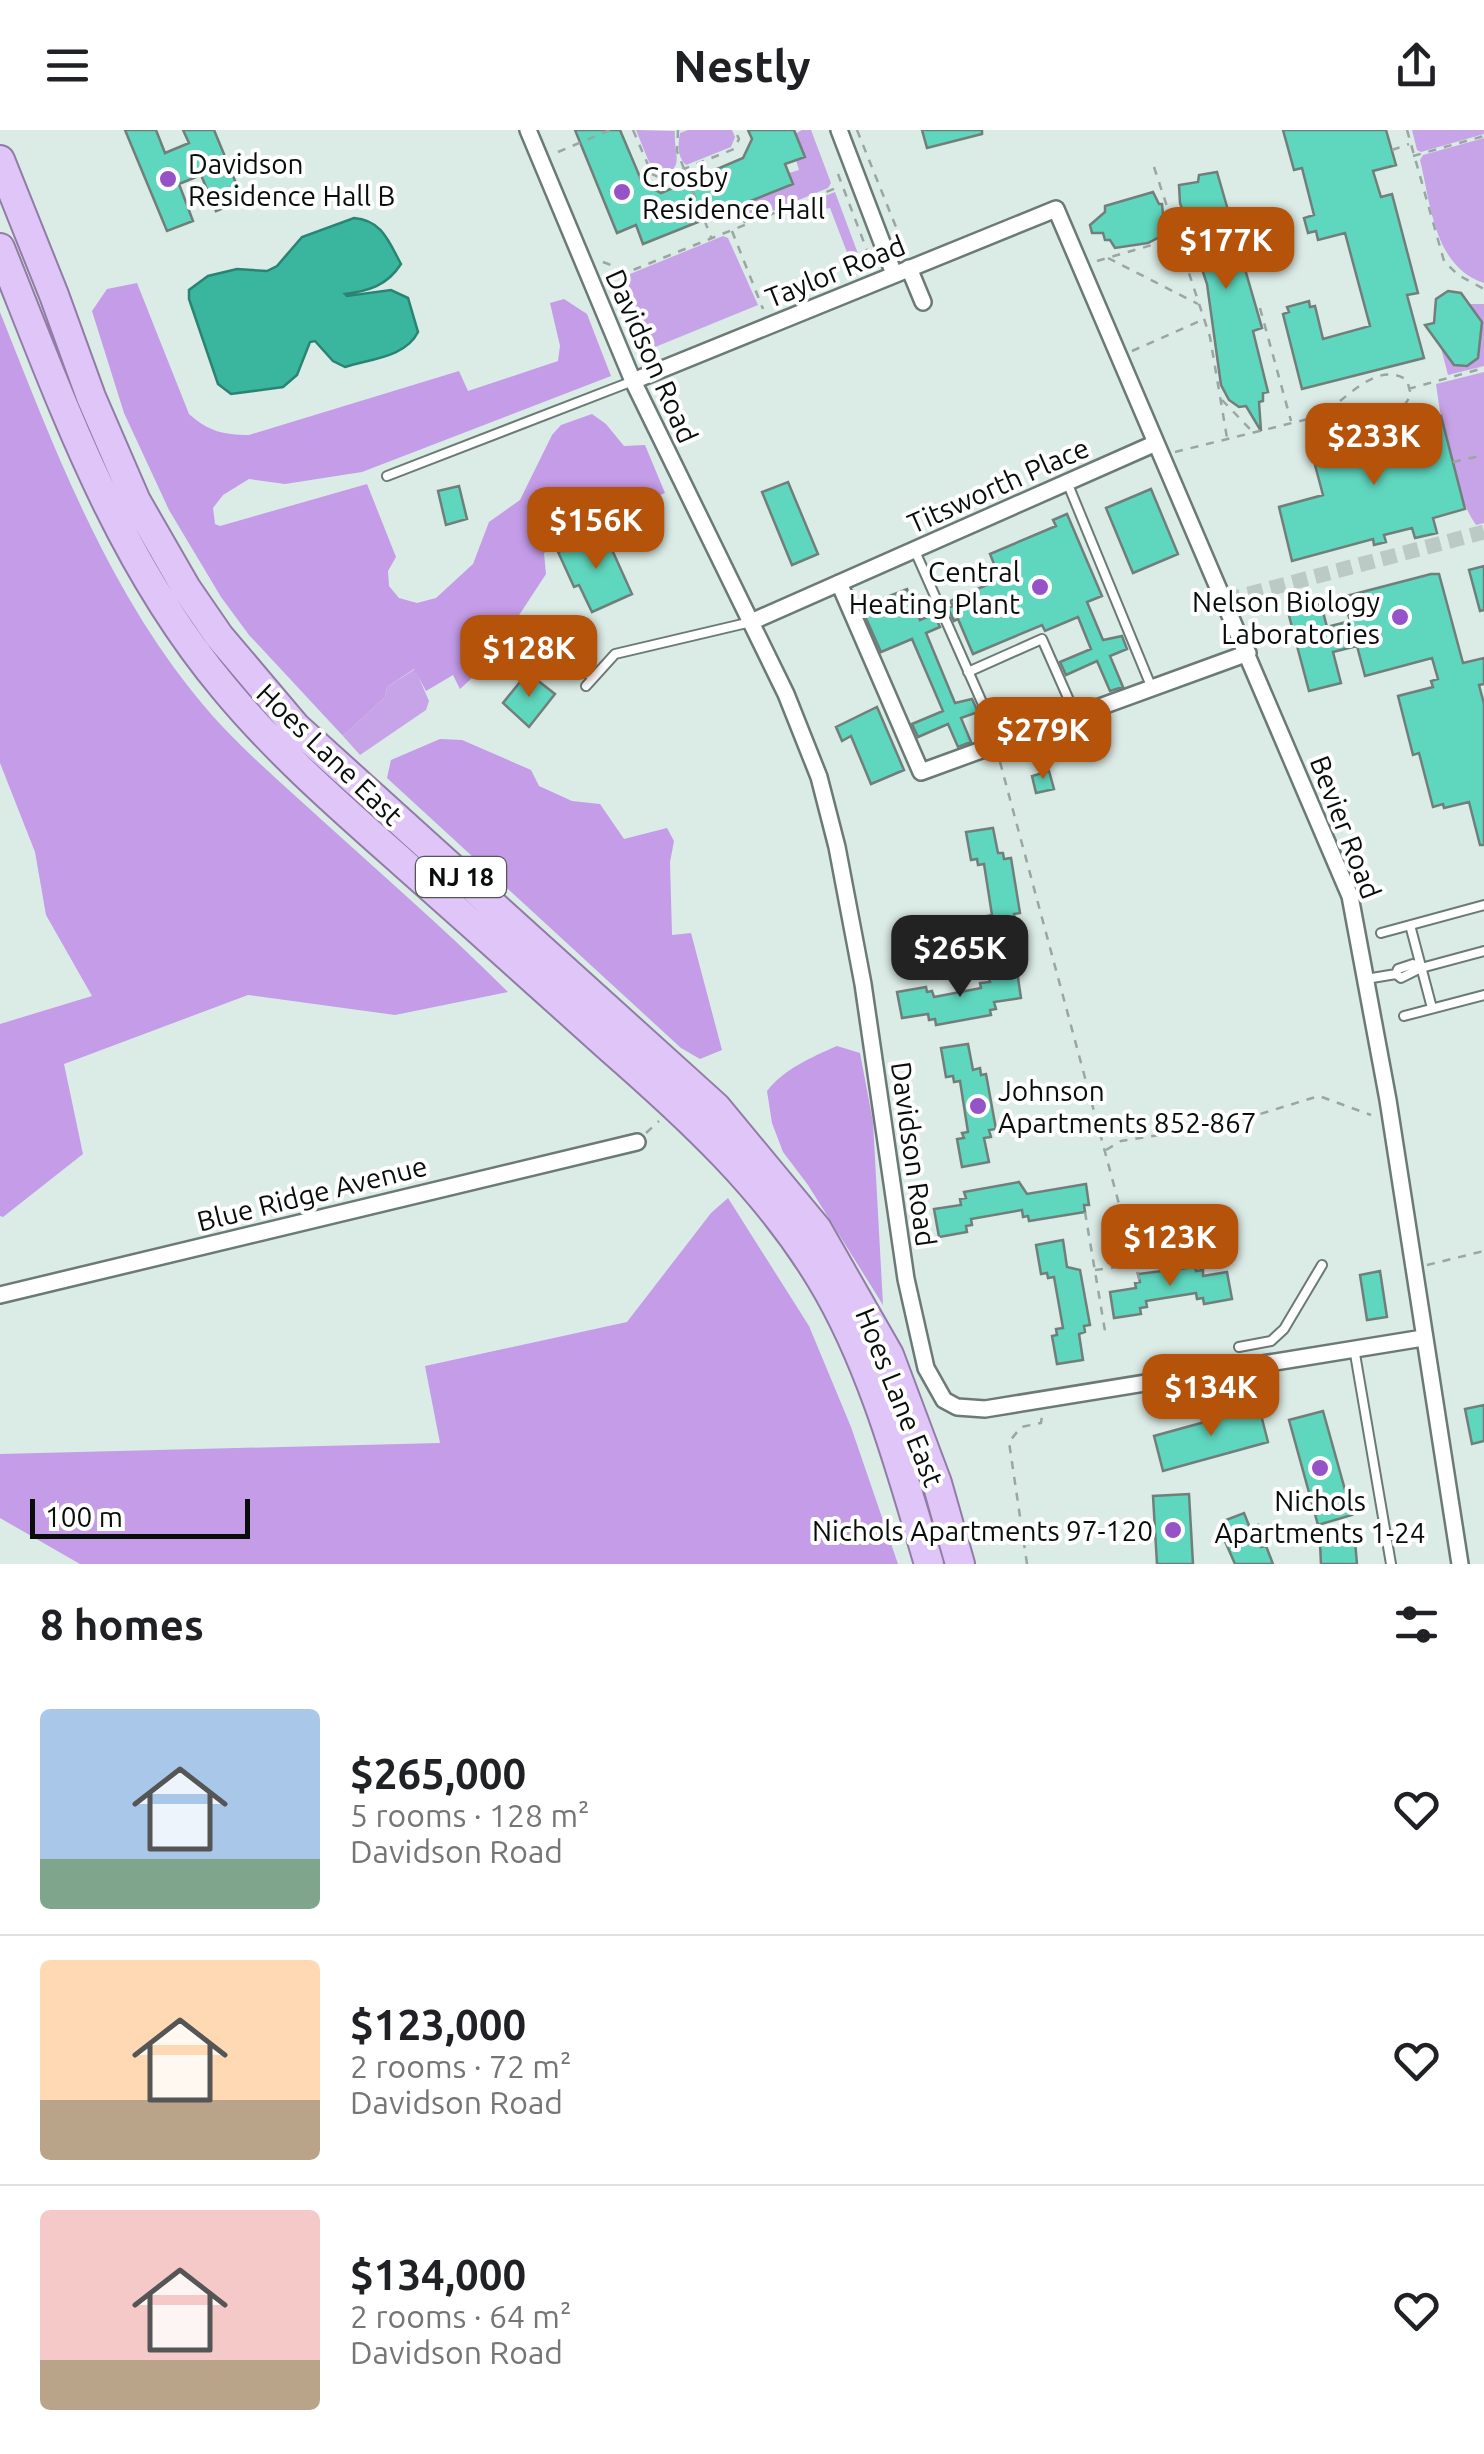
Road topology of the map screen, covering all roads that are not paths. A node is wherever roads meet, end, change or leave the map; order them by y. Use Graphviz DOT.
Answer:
graph roads {
  1 [pos="528,130"];
  2 [pos="839,130"];
  3 [pos="0,160"];
  4 [pos="1056,208"];
  5 [pos="0,248"];
  6 [pos="899,272"];
  7 [pos="924,302"];
  8 [pos="633,381"];
  9 [pos="1156,443"];
  10 [pos="387,476"];
  11 [pos="1067,482"];
  12 [pos="914,550"];
  13 [pos="839,583"];
  14 [pos="750,622"];
  15 [pos="536,632"];
  16 [pos="1248,653"];
  17 [pos="968,672"];
  18 [pos="1152,688"];
  19 [pos="1076,716"];
  20 [pos="998,744"];
  21 [pos="1484,905"];
  22 [pos="1410,925"];
  23 [pos="1381,933"];
  24 [pos="1484,951"];
  25 [pos="1421,968"];
  26 [pos="1366,979"];
  27 [pos="1484,995"];
  28 [pos="1432,1008"];
  29 [pos="1404,1016"];
  30 [pos="636,1142"];
  31 [pos="1322,1265"];
  32 [pos="0,1295"];
  33 [pos="1423,1338"];
  34 [pos="1240,1347"];
  35 [pos="1354,1348"];
  36 [pos="928,1564"];
  37 [pos="960,1564"];
  38 [pos="1391,1564"];
  39 [pos="1460,1564"];
  1 -- 8 [label="street, Davidson Road"];
  2 -- 6 [label="street"];
  3 -- 37 [label="highway, Hoes Lane East / NJ 18"];
  4 -- 6 [label="street, Taylor Road"];
  4 -- 9 [label="street, Bevier Road"];
  5 -- 36 [label="highway, Hoes Lane East / NJ 18"];
  6 -- 7 [label="street"];
  6 -- 8 [label="street, Taylor Road"];
  8 -- 10 [label="lane"];
  8 -- 14 [label="street, Davidson Road"];
  9 -- 11 [label="street, Titsworth Place"];
  9 -- 16 [label="street, Bevier Road"];
  11 -- 12 [label="street, Titsworth Place"];
  11 -- 18 [label="lane"];
  12 -- 13 [label="street, Titsworth Place"];
  12 -- 17 [label="lane"];
  13 -- 14 [label="street, Titsworth Place"];
  13 -- 20 [label="street"];
  14 -- 15 [label="lane"];
  14 -- 35 [label="street, Davidson Road"];
  16 -- 18 [label="street"];
  16 -- 26 [label="street, Bevier Road"];
  17 -- 19 [label="lane"];
  17 -- 20 [label="lane"];
  18 -- 19 [label="street"];
  19 -- 20 [label="street"];
  21 -- 22 [label="lane"];
  22 -- 23 [label="lane"];
  22 -- 25 [label="lane"];
  24 -- 25 [label="lane"];
  25 -- 26 [label="lane"];
  25 -- 28 [label="lane"];
  26 -- 33 [label="street, Bevier Road"];
  27 -- 28 [label="lane"];
  28 -- 29 [label="lane"];
  30 -- 32 [label="street, Blue Ridge Avenue"];
  31 -- 34 [label="lane"];
  33 -- 35 [label="street, Davidson Road"];
  33 -- 39 [label="street, Bevier Road"];
  35 -- 38 [label="lane"];
}
